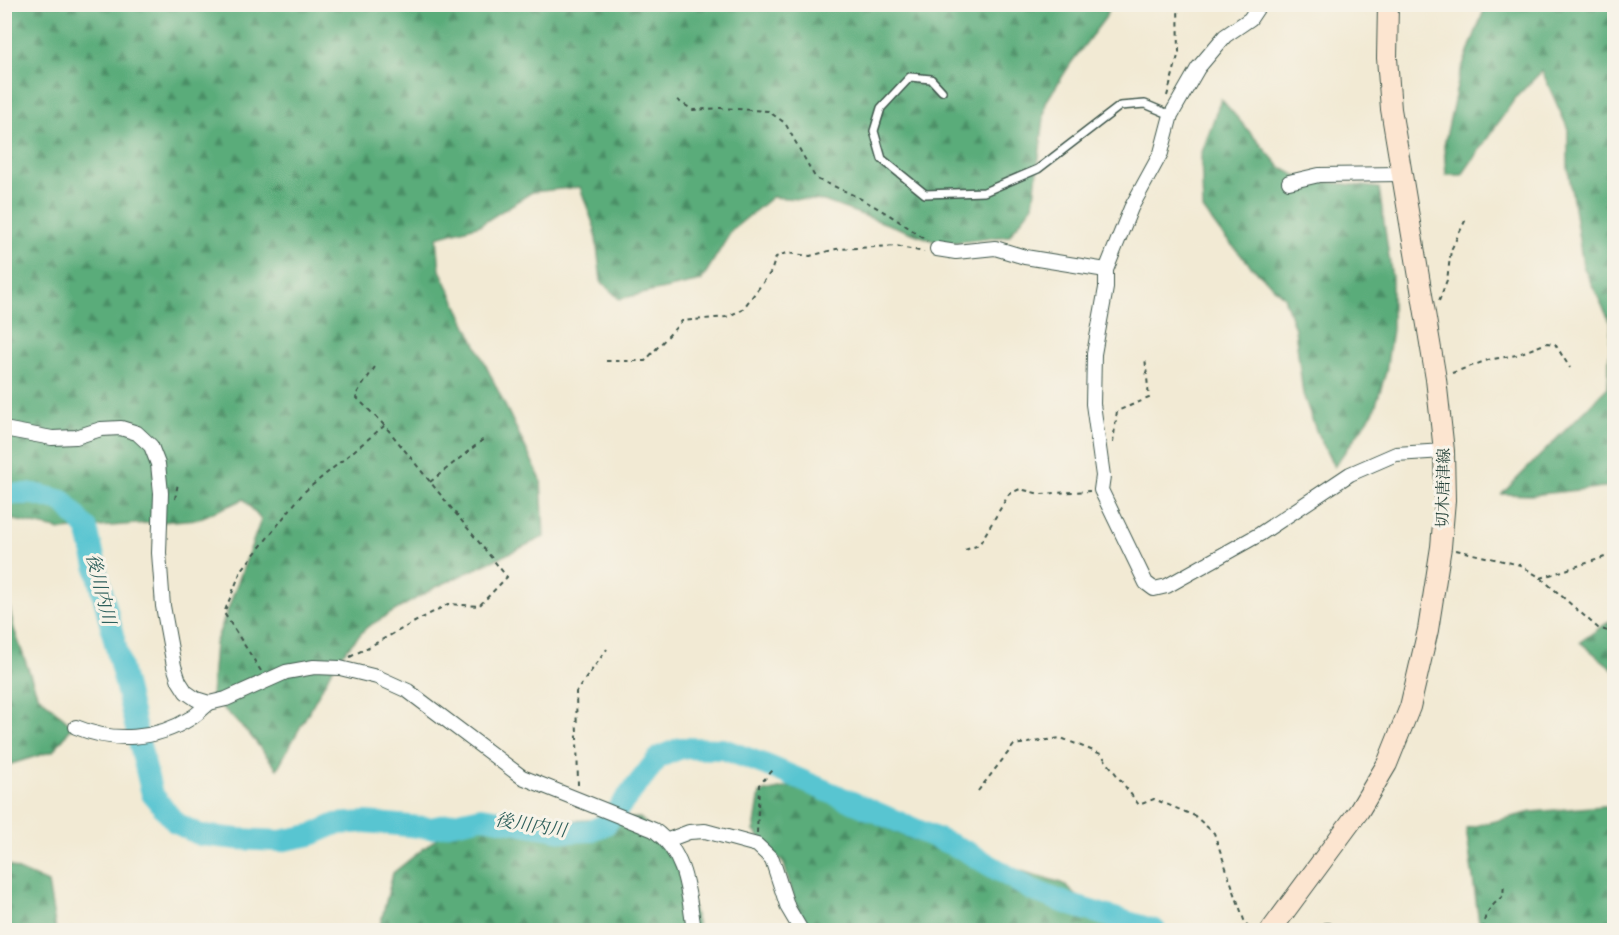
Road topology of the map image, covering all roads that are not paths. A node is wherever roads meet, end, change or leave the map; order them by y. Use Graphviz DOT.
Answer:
graph roads {
  1 [pos="1260,4"];
  2 [pos="1388,4"];
  3 [pos="942,91"];
  4 [pos="1171,115"];
  5 [pos="1402,174"];
  6 [pos="1289,182"];
  7 [pos="937,249"];
  8 [pos="1106,270"];
  9 [pos="4,429"];
  10 [pos="1444,451"];
  11 [pos="209,702"];
  12 [pos="76,727"];
  13 [pos="668,840"];
  14 [pos="694,930"];
  15 [pos="801,930"];
  16 [pos="1271,930"];
  1 -- 4 [label="street"];
  2 -- 5 [label="main road, 切木唐津線"];
  3 -- 4 [label="lane"];
  4 -- 8 [label="street"];
  5 -- 6 [label="street"];
  5 -- 10 [label="main road, 切木唐津線"];
  7 -- 8 [label="street"];
  8 -- 10 [label="street"];
  9 -- 11 [label="street"];
  10 -- 16 [label="main road, 切木唐津線"];
  11 -- 12 [label="street"];
  11 -- 13 [label="street"];
  13 -- 14 [label="street"];
  13 -- 15 [label="street"];
}
